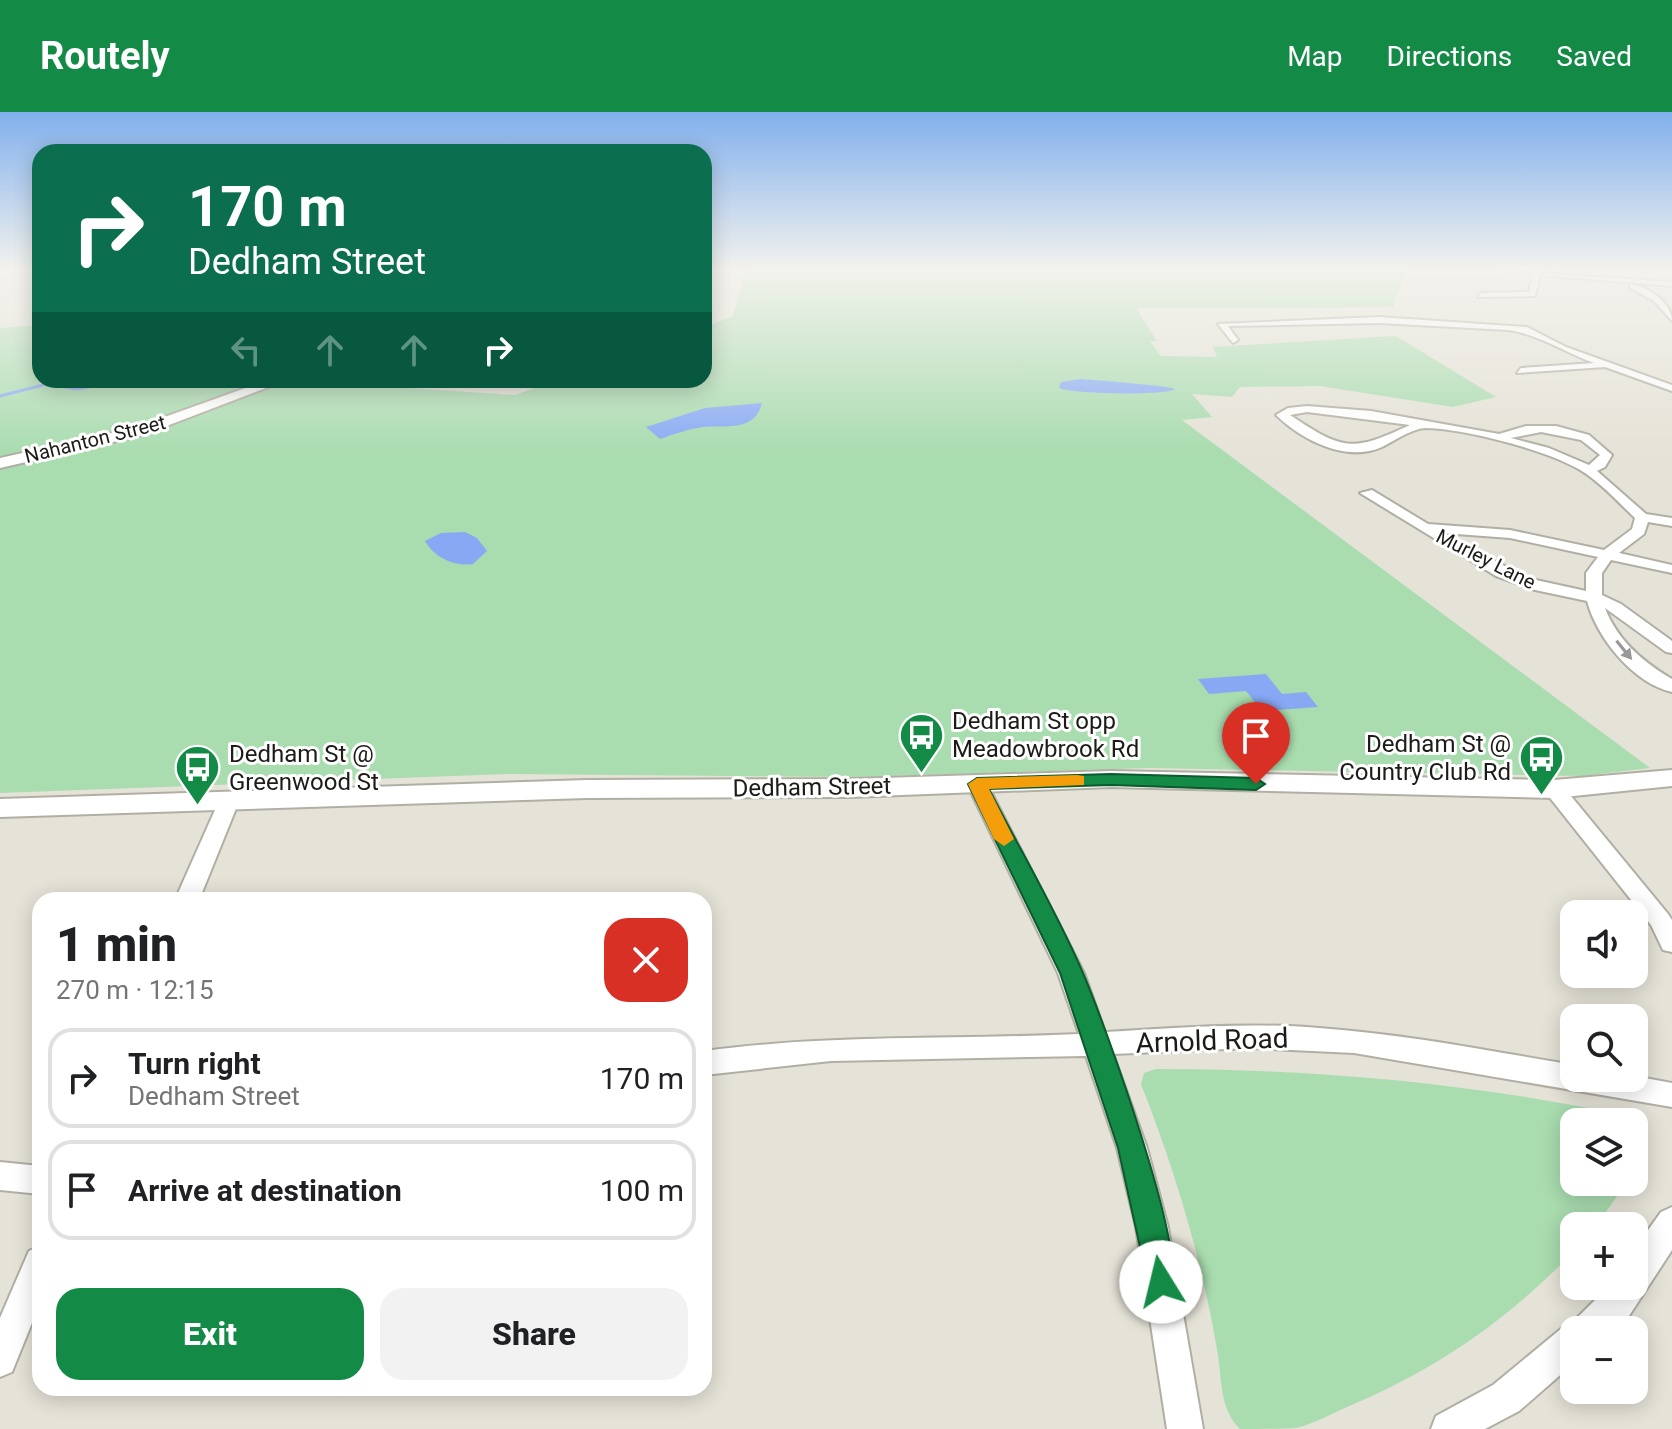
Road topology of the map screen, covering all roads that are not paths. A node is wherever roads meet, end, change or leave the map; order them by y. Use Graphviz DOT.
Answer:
graph roads {
  1 [pos="1227,331"];
  2 [pos="1530,331"];
  3 [pos="1233,340"];
  4 [pos="1609,366"];
  5 [pos="1521,371"];
  6 [pos="259,388"];
  7 [pos="1672,388"];
  8 [pos="1422,424"];
  9 [pos="1500,438"];
  10 [pos="0,463"];
  11 [pos="1589,470"];
  12 [pos="1367,493"];
  13 [pos="1642,517"];
  14 [pos="1672,522"];
  15 [pos="1425,528"];
  16 [pos="1607,555"];
  17 [pos="1672,569"];
  18 [pos="1594,597"];
  19 [pos="1672,648"];
  20 [pos="1672,687"];
  21 [pos="1672,778"];
  22 [pos="977,784"];
  23 [pos="1554,789"];
  24 [pos="229,801"];
  25 [pos="0,808"];
  26 [pos="190,892"];
  27 [pos="1672,943"];
  28 [pos="1097,1045"];
  29 [pos="712,1062"];
  30 [pos="1560,1075"];
  31 [pos="1648,1091"];
  32 [pos="1672,1095"];
  33 [pos="0,1176"];
  34 [pos="32,1179"];
  35 [pos="1672,1223"];
  36 [pos="1648,1258"];
  37 [pos="32,1282"];
  38 [pos="1620,1300"];
  39 [pos="1603,1316"];
  40 [pos="1560,1352"];
  41 [pos="0,1360"];
  42 [pos="1185,1429"];
  43 [pos="1449,1429"];
  1 -- 3 [label="street"];
  2 -- 4 [label="street"];
  4 -- 5 [label="street"];
  4 -- 7 [label="street"];
  6 -- 10 [label="main road, Nahanton Street"];
  8 -- 8 [label="street"];
  8 -- 9 [label="street"];
  9 -- 11 [label="street"];
  9 -- 11 [label="street"];
  11 -- 13 [label="street"];
  12 -- 15 [label="street, Murley Lane"];
  13 -- 14 [label="street"];
  13 -- 16 [label="street"];
  15 -- 16 [label="street, Murley Lane"];
  15 -- 18 [label="street, Murley Lane"];
  16 -- 17 [label="street, Murley Lane"];
  16 -- 18 [label="street"];
  18 -- 19 [label="street, Murley Lane"];
  18 -- 20 [label="street, one-way"];
  21 -- 23 [label="main road, Dedham Street"];
  22 -- 23 [label="main road, Dedham Street"];
  22 -- 24 [label="main road, Dedham Street"];
  22 -- 28 [label="street"];
  23 -- 27 [label="street"];
  24 -- 25 [label="main road, Dedham Street"];
  24 -- 26 [label="street"];
  28 -- 29 [label="street, Arnold Road"];
  28 -- 30 [label="street, Arnold Road"];
  28 -- 42 [label="street"];
  31 -- 32 [label="street, Arnold Road"];
  33 -- 34 [label="street"];
  35 -- 36 [label="street"];
  37 -- 41 [label="street"];
  38 -- 39 [label="street"];
  40 -- 43 [label="street"];
}
